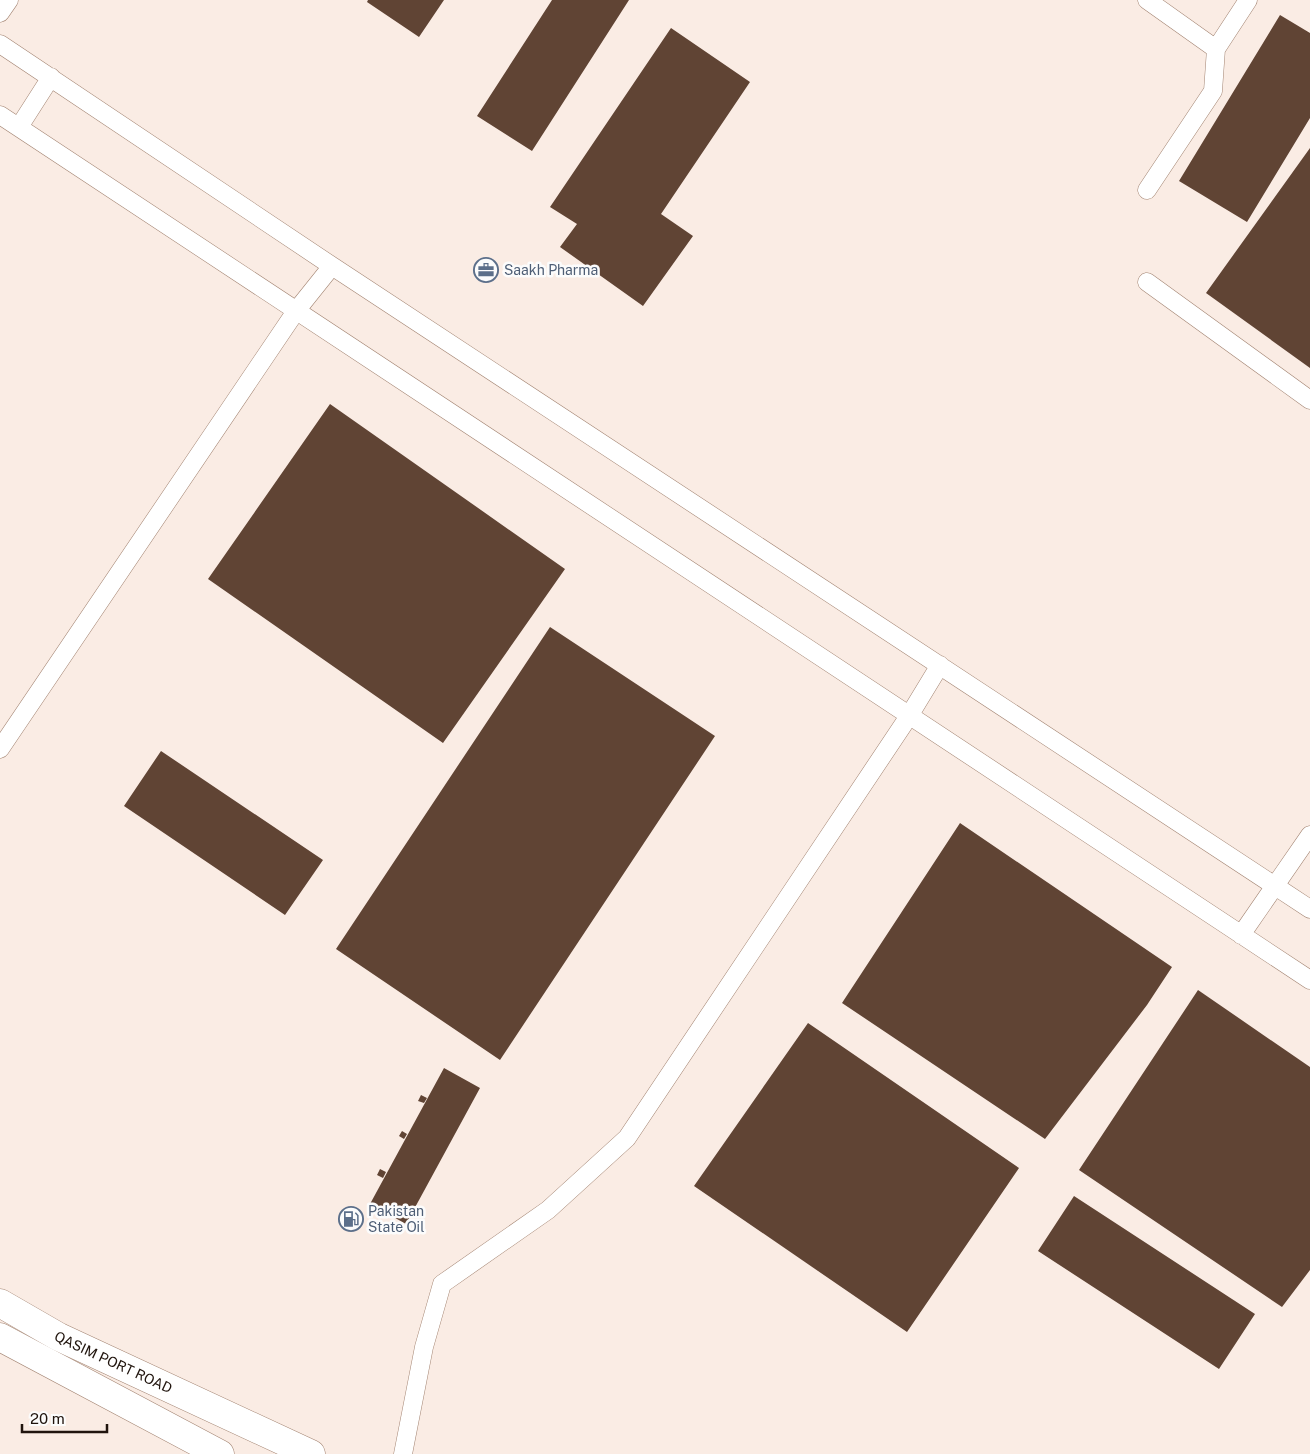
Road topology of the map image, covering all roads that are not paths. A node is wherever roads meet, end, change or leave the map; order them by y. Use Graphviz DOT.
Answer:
graph roads {
  1 [pos="9,0"];
  2 [pos="1146,0"];
  3 [pos="1248,0"];
  4 [pos="0,13"];
  5 [pos="0,44"];
  6 [pos="1216,49"];
  7 [pos="51,77"];
  8 [pos="0,115"];
  9 [pos="19,127"];
  10 [pos="1147,190"];
  11 [pos="332,266"];
  12 [pos="1146,282"];
  13 [pos="296,311"];
  14 [pos="1310,400"];
  15 [pos="940,665"];
  16 [pos="909,716"];
  17 [pos="0,749"];
  18 [pos="1310,835"];
  19 [pos="1276,886"];
  20 [pos="1310,909"];
  21 [pos="1241,935"];
  22 [pos="1310,980"];
  23 [pos="0,1304"];
  24 [pos="0,1337"];
  25 [pos="220,1454"];
  26 [pos="311,1454"];
  27 [pos="404,1454"];
  1 -- 4 [label="lane"];
  2 -- 6 [label="lane"];
  3 -- 6 [label="lane"];
  5 -- 7 [label="lane"];
  6 -- 10 [label="lane"];
  7 -- 9 [label="lane"];
  7 -- 11 [label="lane"];
  8 -- 9 [label="lane"];
  9 -- 13 [label="lane"];
  11 -- 13 [label="lane"];
  11 -- 15 [label="lane"];
  12 -- 14 [label="lane"];
  13 -- 16 [label="lane"];
  13 -- 17 [label="lane"];
  15 -- 16 [label="lane"];
  15 -- 19 [label="lane"];
  16 -- 21 [label="lane"];
  16 -- 27 [label="lane"];
  18 -- 19 [label="lane"];
  19 -- 20 [label="lane"];
  19 -- 21 [label="lane"];
  21 -- 22 [label="lane"];
  23 -- 26 [label="main road, QASIM PORT ROAD"];
  24 -- 25 [label="main road, QASIM PORT ROAD"];
}
